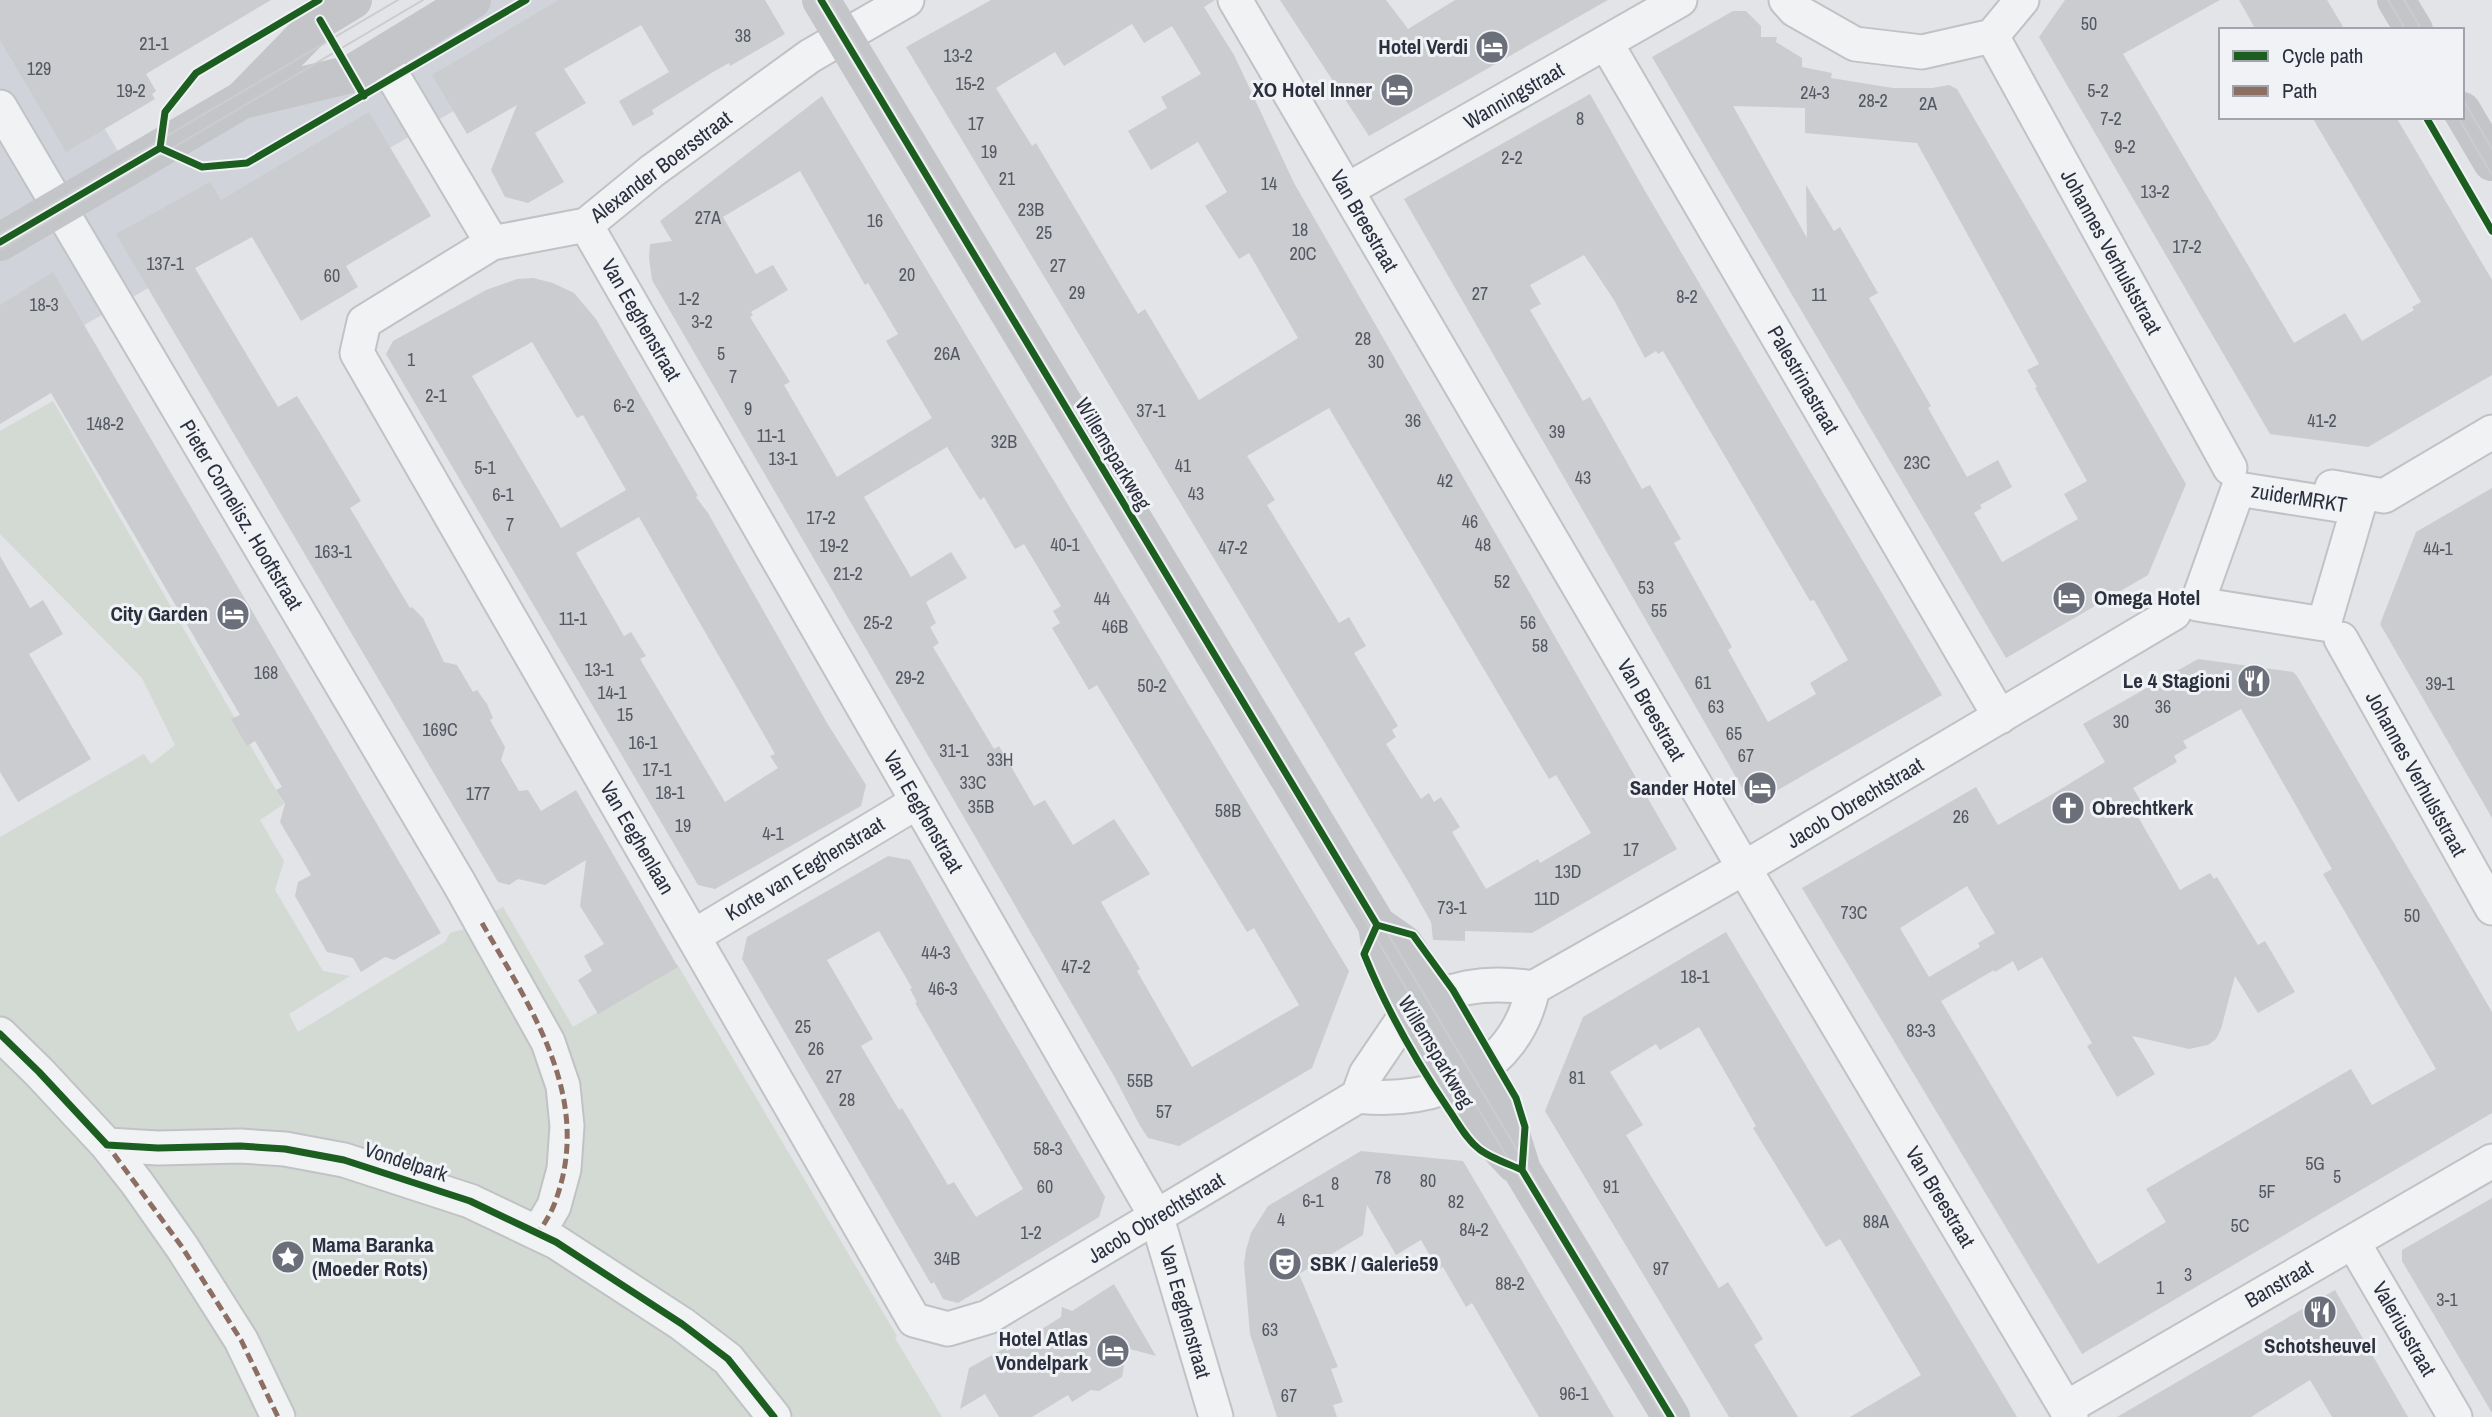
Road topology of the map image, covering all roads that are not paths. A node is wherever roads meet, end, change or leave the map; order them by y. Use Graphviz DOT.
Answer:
graph roads {
  1 [pos="353,0"];
  2 [pos="472,0"];
  3 [pos="821,0"];
  4 [pos="907,0"];
  5 [pos="1235,0"];
  6 [pos="1680,0"];
  7 [pos="1786,0"];
  8 [pos="2022,0"];
  9 [pos="2396,0"];
  10 [pos="314,10"];
  11 [pos="2413,28"];
  12 [pos="843,36"];
  13 [pos="1992,36"];
  14 [pos="1606,43"];
  15 [pos="381,55"];
  16 [pos="242,100"];
  17 [pos="0,107"];
  18 [pos="2464,114"];
  19 [pos="2492,162"];
  20 [pos="1347,190"];
  21 [pos="59,206"];
  22 [pos="586,225"];
  23 [pos="0,242"];
  24 [pos="492,243"];
  25 [pos="363,322"];
  26 [pos="2492,432"];
  27 [pos="2230,468"];
  28 [pos="2384,496"];
  29 [pos="2186,609"];
  30 [pos="2341,639"];
  31 [pos="2000,717"];
  32 [pos="917,802"];
  33 [pos="1744,868"];
  34 [pos="2492,908"];
  35 [pos="694,936"];
  36 [pos="1533,988"];
  37 [pos="1423,1004"];
  38 [pos="0,1034"];
  39 [pos="1467,1078"];
  40 [pos="1358,1096"];
  41 [pos="107,1145"];
  42 [pos="2492,1161"];
  43 [pos="1157,1218"];
  44 [pos="538,1233"];
  45 [pos="2353,1242"];
  46 [pos="948,1329"];
  47 [pos="2069,1412"];
  48 [pos="278,1417"];
  49 [pos="775,1417"];
  50 [pos="1216,1417"];
  51 [pos="1671,1417"];
  52 [pos="2455,1417"];
  1 -- 10 [label="street"];
  2 -- 15 [label="street"];
  3 -- 12 [label="street, Willemsparkweg"];
  4 -- 12 [label="street, Alexander Boersstraat"];
  5 -- 20 [label="street, Van Breestraat"];
  6 -- 14 [label="street, Wanningstraat"];
  7 -- 13 [label="street"];
  8 -- 13 [label="street"];
  9 -- 11 [label="street"];
  10 -- 16 [label="street"];
  12 -- 22 [label="street, Alexander Boersstraat"];
  12 -- 37 [label="street, Willemsparkweg"];
  13 -- 27 [label="street, Johannes Verhulststraat"];
  14 -- 20 [label="street, Wanningstraat"];
  14 -- 31 [label="street, Palestrinastraat"];
  15 -- 16 [label="street"];
  15 -- 24 [label="street"];
  16 -- 21 [label="street"];
  17 -- 21 [label="street, Pieter Cornelisz. Hooftstraat"];
  18 -- 19 [label="street"];
  20 -- 33 [label="street, Van Breestraat"];
  21 -- 23 [label="street"];
  21 -- 44 [label="street, Pieter Cornelisz. Hooftstraat"];
  22 -- 24 [label="street, Alexander Boersstraat"];
  22 -- 32 [label="street, Van Eeghenstraat"];
  24 -- 25 [label="street, Alexander Boersstraat"];
  25 -- 35 [label="street, Van Eeghenlaan"];
  26 -- 28 [label="street"];
  27 -- 28 [label="street"];
  27 -- 29 [label="street"];
  28 -- 30 [label="street"];
  29 -- 29 [label="street, zuiderMRKT"];
  29 -- 30 [label="street"];
  29 -- 31 [label="street, Jacob Obrechtstraat"];
  30 -- 34 [label="street, Johannes Verhulststraat"];
  31 -- 33 [label="street, Jacob Obrechtstraat"];
  32 -- 35 [label="street, Korte van Eeghenstraat"];
  32 -- 43 [label="street, Van Eeghenstraat"];
  33 -- 36 [label="street, Jacob Obrechtstraat"];
  33 -- 47 [label="street, Van Breestraat"];
  35 -- 46 [label="street, Van Eeghenlaan"];
  36 -- 37 [label="street"];
  36 -- 39 [label="street"];
  37 -- 39 [label="street, Willemsparkweg"];
  37 -- 40 [label="street"];
  38 -- 41 [label="street"];
  39 -- 40 [label="street"];
  39 -- 51 [label="street, Willemsparkweg"];
  40 -- 43 [label="street, Jacob Obrechtstraat"];
  41 -- 44 [label="street, Vondelpark"];
  41 -- 48 [label="street"];
  42 -- 45 [label="street, Banstraat"];
  43 -- 46 [label="street, Jacob Obrechtstraat"];
  43 -- 50 [label="street, Van Eeghenstraat"];
  44 -- 49 [label="street, Vondelpark"];
  45 -- 47 [label="street, Banstraat"];
  45 -- 52 [label="street, Valeriusstraat"];
}
